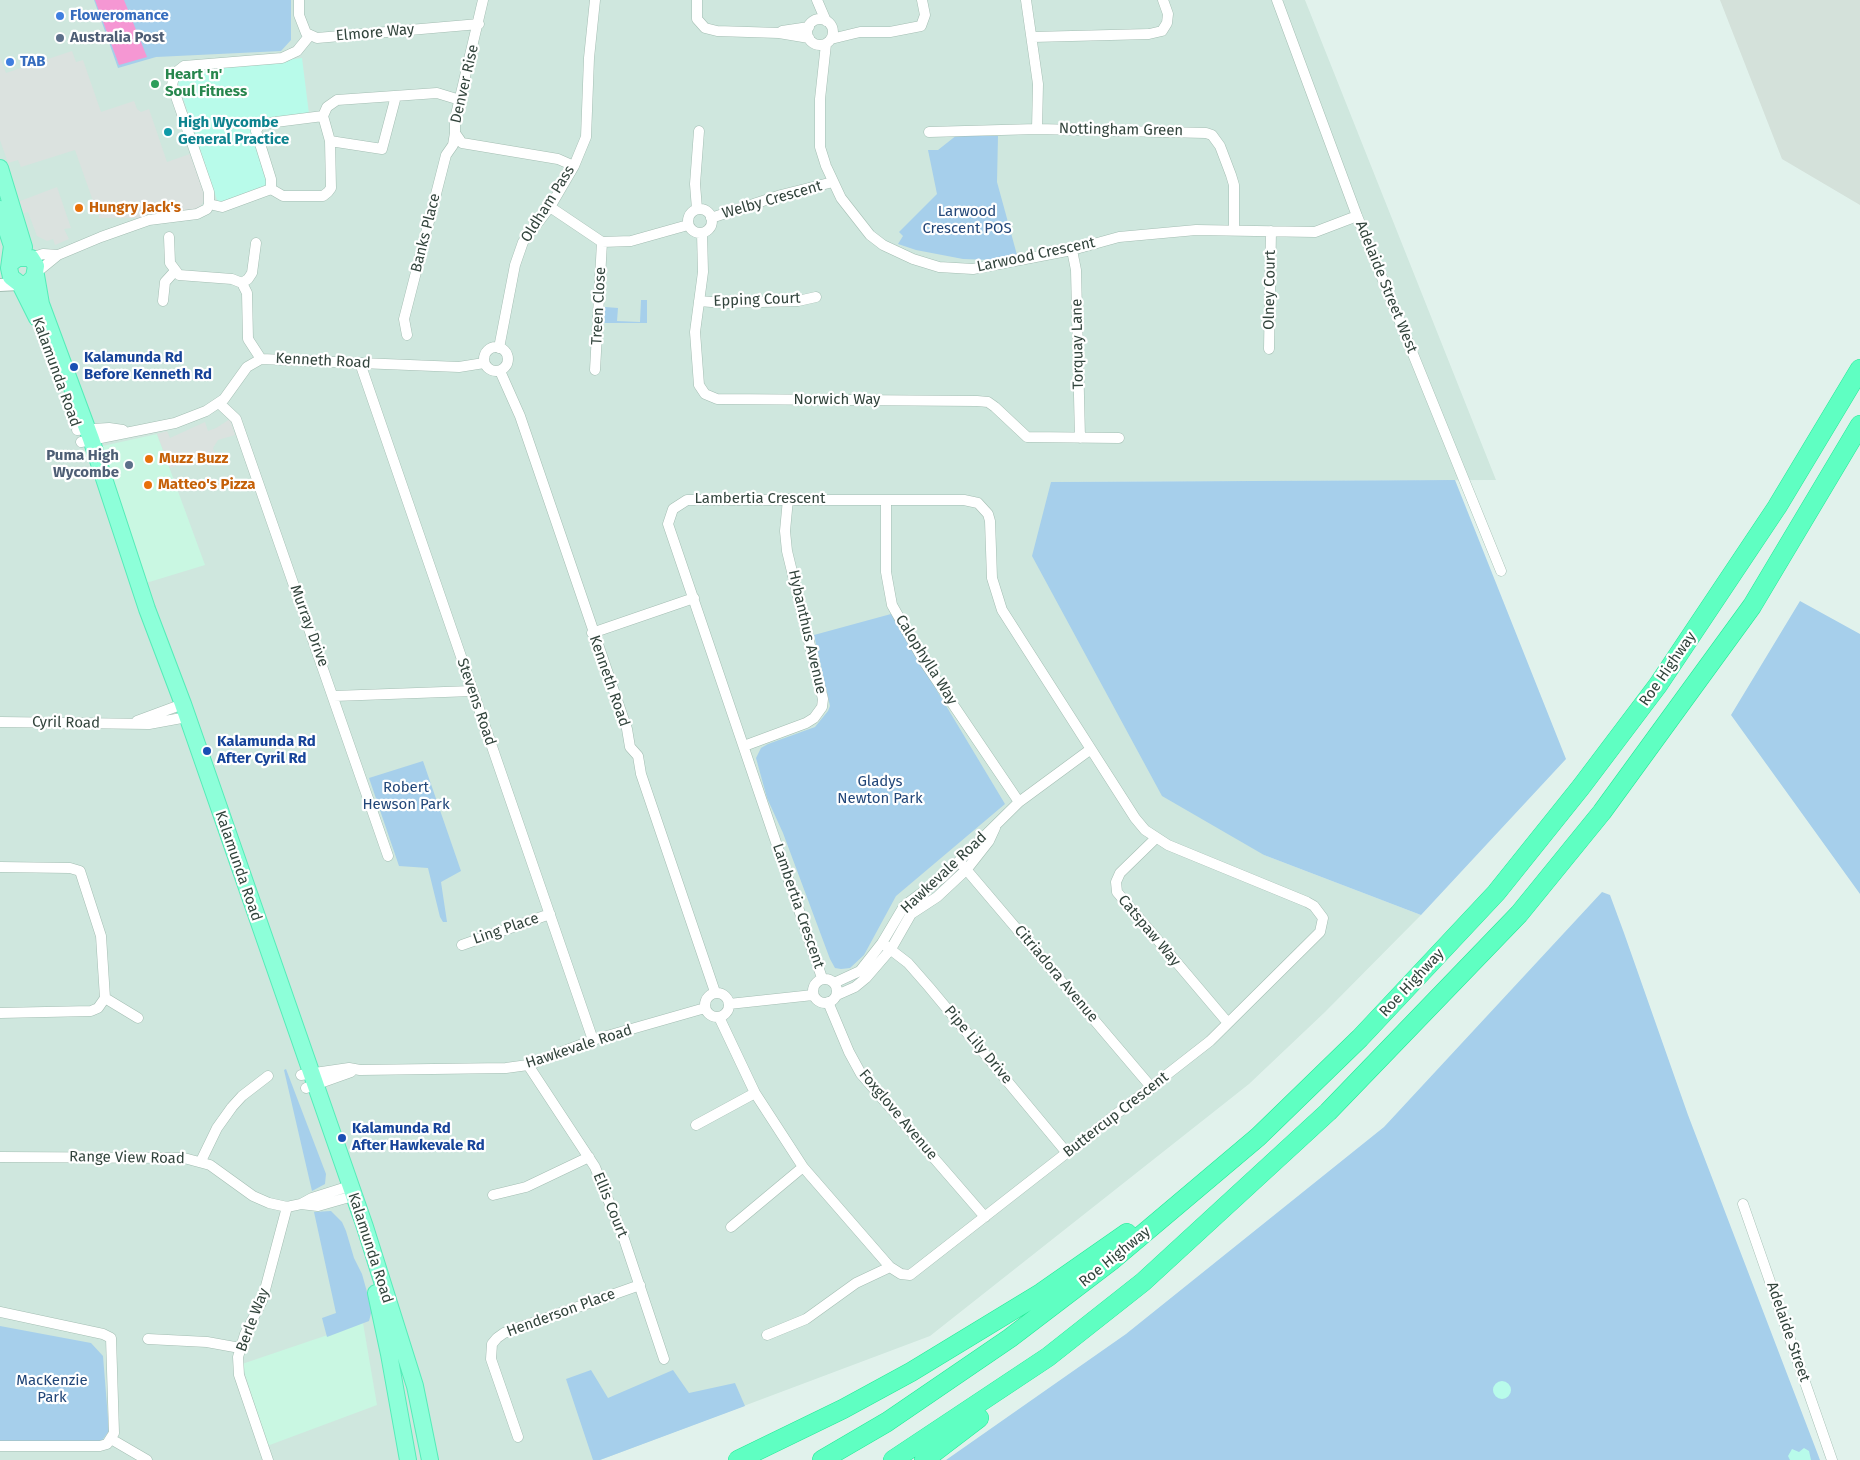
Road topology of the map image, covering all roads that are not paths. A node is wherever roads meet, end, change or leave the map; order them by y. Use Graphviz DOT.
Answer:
graph roads {
  1 [pos="299,0"];
  2 [pos="483,0"];
  3 [pos="596,0"];
  4 [pos="697,0"];
  5 [pos="811,0"];
  6 [pos="817,0"];
  7 [pos="922,0"];
  8 [pos="1026,0"];
  9 [pos="1164,0"];
  10 [pos="1277,0"];
  11 [pos="479,24"];
  12 [pos="811,24"];
  13 [pos="828,24"];
  14 [pos="860,32"];
  15 [pos="779,33"];
  16 [pos="310,35"];
  17 [pos="1033,37"];
  18 [pos="811,41"];
  19 [pos="829,41"];
  20 [pos="822,73"];
  21 [pos="396,96"];
  22 [pos="460,100"];
  23 [pos="323,116"];
  24 [pos="1037,129"];
  25 [pos="699,131"];
  26 [pos="929,132"];
  27 [pos="455,133"];
  28 [pos="330,141"];
  29 [pos="574,166"];
  30 [pos="0,168"];
  31 [pos="833,182"];
  32 [pos="271,189"];
  33 [pos="209,204"];
  34 [pos="550,207"];
  35 [pos="0,209"];
  36 [pos="697,210"];
  37 [pos="1357,216"];
  38 [pos="711,218"];
  39 [pos="688,225"];
  40 [pos="1234,230"];
  41 [pos="1271,231"];
  42 [pos="702,233"];
  43 [pos="169,237"];
  44 [pos="602,242"];
  45 [pos="256,243"];
  46 [pos="1072,250"];
  47 [pos="58,255"];
  48 [pos="7,268"];
  49 [pos="29,271"];
  50 [pos="175,271"];
  51 [pos="242,283"];
  52 [pos="0,284"];
  53 [pos="816,297"];
  54 [pos="699,300"];
  55 [pos="163,301"];
  56 [pos="407,335"];
  57 [pos="499,348"];
  58 [pos="1269,349"];
  59 [pos="261,359"];
  60 [pos="360,363"];
  61 [pos="484,363"];
  62 [pos="1860,369"];
  63 [pos="596,370"];
  64 [pos="500,371"];
  65 [pos="219,403"];
  66 [pos="1860,425"];
  67 [pos="84,435"];
  68 [pos="1080,438"];
  69 [pos="1119,438"];
  70 [pos="788,499"];
  71 [pos="886,500"];
  72 [pos="1501,571"];
  73 [pos="694,598"];
  74 [pos="592,633"];
  75 [pos="472,691"];
  76 [pos="334,696"];
  77 [pos="181,712"];
  78 [pos="0,722"];
  79 [pos="744,746"];
  80 [pos="1091,749"];
  81 [pos="1019,802"];
  82 [pos="995,827"];
  83 [pos="1156,838"];
  84 [pos="388,856"];
  85 [pos="959,861"];
  86 [pos="0,867"];
  87 [pos="968,869"];
  88 [pos="550,914"];
  89 [pos="462,945"];
  90 [pos="887,946"];
  91 [pos="822,978"];
  92 [pos="834,983"];
  93 [pos="715,992"];
  94 [pos="813,995"];
  95 [pos="837,995"];
  96 [pos="105,998"];
  97 [pos="1396,1000"];
  98 [pos="828,1002"];
  99 [pos="730,1004"];
  100 [pos="705,1008"];
  101 [pos="0,1013"];
  102 [pos="719,1017"];
  103 [pos="138,1018"];
  104 [pos="1228,1023"];
  105 [pos="594,1040"];
  106 [pos="528,1065"];
  107 [pos="268,1076"];
  108 [pos="309,1080"];
  109 [pos="1152,1088"];
  110 [pos="754,1093"];
  111 [pos="696,1125"];
  112 [pos="1067,1153"];
  113 [pos="589,1156"];
  114 [pos="0,1157"];
  115 [pos="201,1161"];
  116 [pos="803,1167"];
  117 [pos="347,1192"];
  118 [pos="493,1195"];
  119 [pos="1743,1204"];
  120 [pos="287,1207"];
  121 [pos="985,1217"];
  122 [pos="732,1227"];
  123 [pos="890,1267"];
  124 [pos="1144,1282"];
  125 [pos="640,1285"];
  126 [pos="0,1312"];
  127 [pos="767,1335"];
  128 [pos="148,1339"];
  129 [pos="240,1348"];
  130 [pos="664,1359"];
  131 [pos="518,1437"];
  132 [pos="111,1439"];
  133 [pos="0,1446"];
  134 [pos="147,1460"];
  135 [pos="268,1460"];
  136 [pos="408,1460"];
  137 [pos="430,1460"];
  138 [pos="738,1460"];
  139 [pos="822,1460"];
  140 [pos="893,1460"];
  141 [pos="924,1460"];
  142 [pos="1832,1460"];
  1 -- 16 [label="street"];
  2 -- 11 [label="street, Denver Rise"];
  3 -- 29 [label="street, Oldham Pass"];
  4 -- 15 [label="street"];
  5 -- 12 [label="street"];
  6 -- 13 [label="street"];
  7 -- 14 [label="street"];
  8 -- 17 [label="street"];
  9 -- 17 [label="street"];
  10 -- 37 [label="street, Adelaide Street West"];
  11 -- 16 [label="street, Elmore Way"];
  11 -- 22 [label="street, Denver Rise"];
  12 -- 13 [label="street"];
  12 -- 15 [label="street"];
  12 -- 18 [label="street"];
  13 -- 14 [label="street"];
  13 -- 19 [label="street"];
  14 -- 19 [label="street"];
  15 -- 18 [label="street"];
  16 -- 33 [label="street"];
  17 -- 24 [label="street"];
  18 -- 19 [label="street"];
  18 -- 20 [label="street"];
  19 -- 20 [label="street"];
  20 -- 31 [label="street, Larwood Crescent"];
  21 -- 22 [label="street"];
  21 -- 23 [label="street"];
  21 -- 28 [label="street"];
  22 -- 27 [label="street, Denver Rise"];
  23 -- 28 [label="street"];
  23 -- 32 [label="street"];
  24 -- 26 [label="street, Nottingham Green"];
  24 -- 40 [label="street, Nottingham Green"];
  25 -- 36 [label="street"];
  27 -- 29 [label="street, Denver Rise"];
  27 -- 56 [label="street, Banks Place"];
  28 -- 32 [label="street"];
  29 -- 34 [label="street, Oldham Pass"];
  30 -- 49 [label="main road, Kalamunda Road"];
  31 -- 38 [label="street, Welby Crescent"];
  31 -- 46 [label="street, Larwood Crescent"];
  32 -- 33 [label="street"];
  33 -- 47 [label="street"];
  34 -- 44 [label="street"];
  34 -- 57 [label="street, Oldham Pass"];
  35 -- 48 [label="main road"];
  36 -- 38 [label="street"];
  36 -- 39 [label="street"];
  37 -- 41 [label="street, Larwood Crescent"];
  37 -- 72 [label="street, Adelaide Street West"];
  38 -- 42 [label="street"];
  39 -- 42 [label="street"];
  39 -- 44 [label="street"];
  40 -- 41 [label="street, Larwood Crescent"];
  40 -- 46 [label="street, Larwood Crescent"];
  41 -- 58 [label="street, Olney Court"];
  42 -- 54 [label="street, Norwich Way"];
  43 -- 50 [label="street"];
  44 -- 63 [label="street, Treen Close"];
  45 -- 51 [label="street"];
  46 -- 68 [label="street, Torquay Lane"];
  47 -- 49 [label="street"];
  47 -- 49 [label="street"];
  48 -- 49 [label="main road"];
  49 -- 52 [label="street"];
  49 -- 67 [label="main road, Kalamunda Road"];
  50 -- 51 [label="street"];
  50 -- 55 [label="street"];
  51 -- 59 [label="street"];
  53 -- 54 [label="street, Epping Court"];
  54 -- 68 [label="street, Norwich Way"];
  57 -- 61 [label="street"];
  57 -- 64 [label="street"];
  59 -- 60 [label="street, Kenneth Road"];
  59 -- 65 [label="street, Kenneth Road"];
  60 -- 61 [label="street, Kenneth Road"];
  60 -- 75 [label="street, Stevens Road"];
  61 -- 64 [label="street"];
  62 -- 97 [label="highway, Roe Highway"];
  64 -- 74 [label="street, Kenneth Road"];
  65 -- 67 [label="street, Kenneth Road"];
  65 -- 76 [label="street, Murray Drive"];
  66 -- 124 [label="highway, Roe Highway"];
  67 -- 77 [label="main road, Kalamunda Road"];
  68 -- 69 [label="street, Norwich Way"];
  70 -- 71 [label="street, Lambertia Crescent"];
  70 -- 73 [label="street, Lambertia Crescent"];
  70 -- 79 [label="street, Hybanthus Avenue"];
  71 -- 80 [label="street, Lambertia Crescent"];
  71 -- 81 [label="street, Calophylla Way"];
  73 -- 74 [label="street"];
  73 -- 79 [label="street, Lambertia Crescent"];
  74 -- 93 [label="street, Kenneth Road"];
  75 -- 76 [label="street"];
  75 -- 88 [label="street, Stevens Road"];
  76 -- 84 [label="street, Murray Drive"];
  77 -- 78 [label="street, Cyril Road"];
  77 -- 108 [label="main road, Kalamunda Road"];
  79 -- 91 [label="street, Lambertia Crescent"];
  80 -- 81 [label="street, Hawkevale Road"];
  80 -- 83 [label="street, Buttercup Crescent"];
  81 -- 82 [label="street, Hawkevale Road"];
  82 -- 85 [label="street, Hawkevale Road"];
  82 -- 87 [label="street, Hawkevale Road"];
  83 -- 104 [label="street, Catspaw Way"];
  83 -- 104 [label="street, Buttercup Crescent"];
  85 -- 87 [label="street, Citriadora Avenue"];
  85 -- 90 [label="street, Hawkevale Road"];
  86 -- 96 [label="street"];
  87 -- 90 [label="street, Hawkevale Road"];
  87 -- 109 [label="street, Citriadora Avenue"];
  88 -- 89 [label="street, Ling Place"];
  88 -- 105 [label="street, Stevens Road"];
  90 -- 92 [label="street, Hawkevale Road"];
  90 -- 95 [label="street, Hawkevale Road"];
  90 -- 112 [label="street, Pipe Lily Drive"];
  91 -- 92 [label="street"];
  91 -- 94 [label="street"];
  92 -- 95 [label="street"];
  93 -- 99 [label="street"];
  93 -- 100 [label="street"];
  94 -- 98 [label="street"];
  94 -- 99 [label="street"];
  95 -- 98 [label="street, Hawkevale Road"];
  96 -- 101 [label="street"];
  96 -- 103 [label="street"];
  97 -- 138 [label="highway"];
  97 -- 139 [label="highway, Roe Highway"];
  98 -- 121 [label="street, Foxglove Avenue"];
  99 -- 102 [label="street"];
  100 -- 102 [label="street"];
  100 -- 105 [label="street, Hawkevale Road"];
  102 -- 110 [label="street"];
  104 -- 109 [label="street, Buttercup Crescent"];
  105 -- 106 [label="street, Hawkevale Road"];
  106 -- 108 [label="street, Hawkevale Road"];
  106 -- 113 [label="street, Ellis Court"];
  107 -- 115 [label="street"];
  108 -- 117 [label="main road, Kalamunda Road"];
  109 -- 112 [label="street, Buttercup Crescent"];
  110 -- 111 [label="street"];
  110 -- 116 [label="street"];
  112 -- 121 [label="street, Buttercup Crescent"];
  113 -- 118 [label="street"];
  113 -- 125 [label="street, Ellis Court"];
  114 -- 115 [label="street, Range View Road"];
  115 -- 120 [label="street, Range View Road"];
  116 -- 122 [label="street"];
  116 -- 123 [label="street"];
  117 -- 120 [label="street, Range View Road"];
  117 -- 136 [label="main road, Kalamunda Road"];
  117 -- 137 [label="main road, Kalamunda Road"];
  119 -- 142 [label="street, Adelaide Street"];
  120 -- 129 [label="street, Berle Way"];
  121 -- 123 [label="street, Buttercup Crescent"];
  123 -- 127 [label="street"];
  124 -- 140 [label="highway, Roe Highway"];
  124 -- 141 [label="highway"];
  125 -- 130 [label="street, Ellis Court"];
  125 -- 131 [label="street, Henderson Place"];
  126 -- 132 [label="street"];
  128 -- 129 [label="street"];
  129 -- 135 [label="street, Berle Way"];
  132 -- 133 [label="street"];
  132 -- 134 [label="street"];
}
